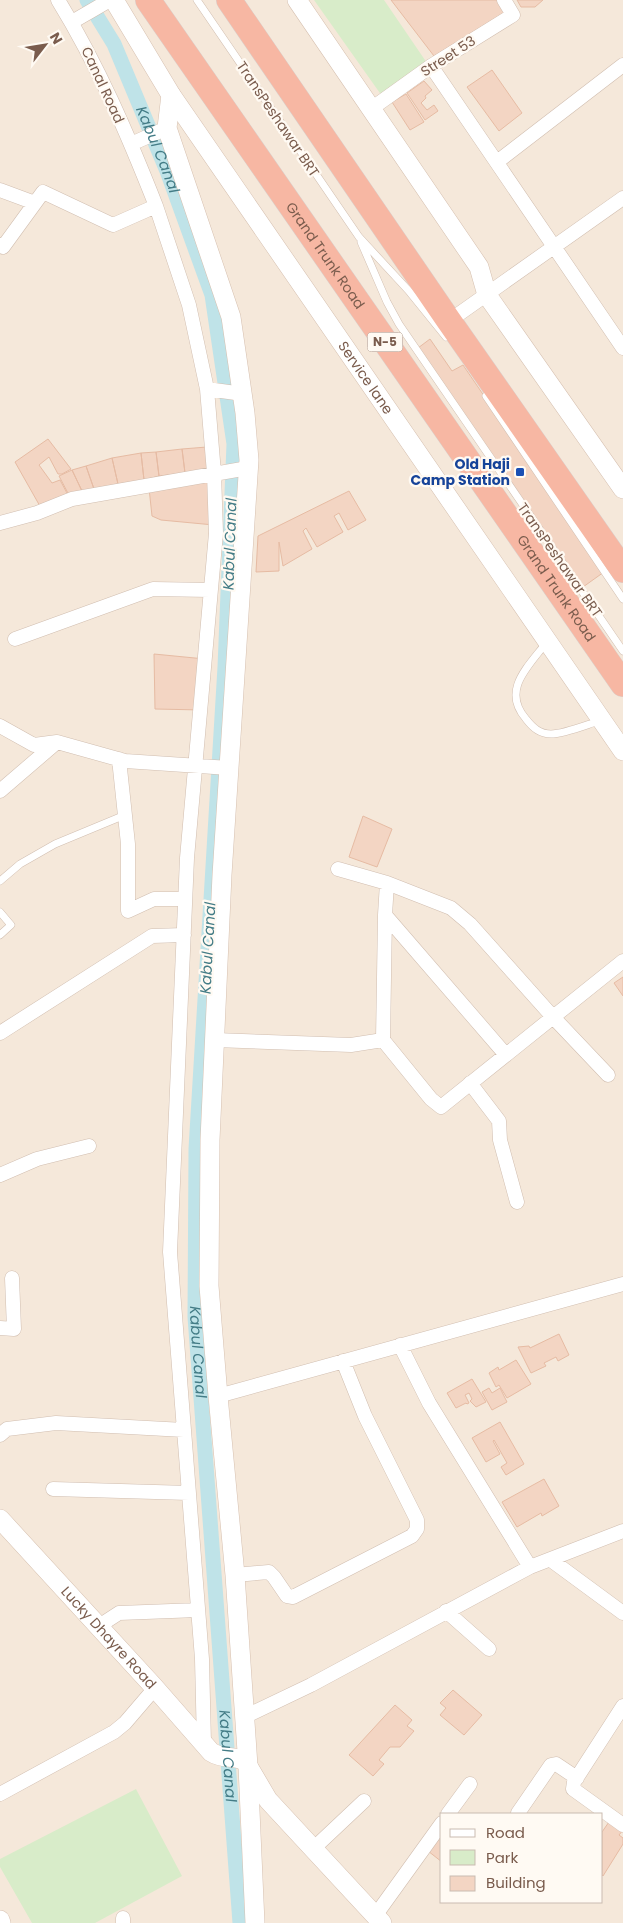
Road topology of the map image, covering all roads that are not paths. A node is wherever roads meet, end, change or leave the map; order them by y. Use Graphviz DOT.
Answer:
graph roads {
  1 [pos="58,0"];
  2 [pos="148,0"];
  3 [pos="197,0"];
  4 [pos="228,0"];
  5 [pos="296,0"];
  6 [pos="504,0"];
  7 [pos="110,1"];
  8 [pos="75,20"];
  9 [pos="623,65"];
  10 [pos="432,66"];
  11 [pos="171,95"];
  12 [pos="371,109"];
  13 [pos="162,130"];
  14 [pos="135,142"];
  15 [pos="497,162"];
  16 [pos="0,190"];
  17 [pos="623,198"];
  18 [pos="35,202"];
  19 [pos="156,206"];
  20 [pos="359,237"];
  21 [pos="0,245"];
  22 [pos="555,247"];
  23 [pos="487,295"];
  24 [pos="448,321"];
  25 [pos="452,346"];
  26 [pos="623,348"];
  27 [pos="480,387"];
  28 [pos="209,389"];
  29 [pos="239,393"];
  30 [pos="246,468"];
  31 [pos="217,473"];
  32 [pos="623,489"];
  33 [pos="0,524"];
  34 [pos="623,570"];
  35 [pos="210,590"];
  36 [pos="623,599"];
  37 [pos="15,639"];
  38 [pos="548,641"];
  39 [pos="623,652"];
  40 [pos="623,684"];
  41 [pos="0,726"];
  42 [pos="612,728"];
  43 [pos="57,742"];
  44 [pos="623,751"];
  45 [pos="119,759"];
  46 [pos="196,765"];
  47 [pos="228,768"];
  48 [pos="0,791"];
  49 [pos="125,815"];
  50 [pos="338,869"];
  51 [pos="0,881"];
  52 [pos="387,883"];
  53 [pos="185,899"];
  54 [pos="0,912"];
  55 [pos="385,915"];
  56 [pos="0,935"];
  57 [pos="184,935"];
  58 [pos="623,961"];
  59 [pos="552,1016"];
  60 [pos="0,1033"];
  61 [pos="215,1040"];
  62 [pos="383,1040"];
  63 [pos="506,1054"];
  64 [pos="608,1075"];
  65 [pos="470,1083"];
  66 [pos="89,1146"];
  67 [pos="0,1175"];
  68 [pos="517,1202"];
  69 [pos="12,1278"];
  70 [pos="623,1284"];
  71 [pos="0,1328"];
  72 [pos="400,1346"];
  73 [pos="342,1361"];
  74 [pos="218,1396"];
  75 [pos="184,1430"];
  76 [pos="0,1435"];
  77 [pos="53,1489"];
  78 [pos="189,1493"];
  79 [pos="0,1519"];
  80 [pos="623,1531"];
  81 [pos="551,1560"];
  82 [pos="530,1567"];
  83 [pos="235,1575"];
  84 [pos="198,1610"];
  85 [pos="446,1611"];
  86 [pos="623,1613"];
  87 [pos="99,1626"];
  88 [pos="489,1649"];
  89 [pos="155,1688"];
  90 [pos="623,1706"];
  91 [pos="244,1717"];
  92 [pos="204,1744"];
  93 [pos="244,1762"];
  94 [pos="577,1778"];
  95 [pos="470,1784"];
  96 [pos="0,1794"];
  97 [pos="364,1801"];
  98 [pos="449,1813"];
  99 [pos="518,1813"];
  100 [pos="623,1825"];
  101 [pos="440,1826"];
  102 [pos="313,1848"];
  103 [pos="378,1920"];
  104 [pos="255,1923"];
  1 -- 8 [label="street, Canal Road"];
  2 -- 40 [label="highway, Grand Trunk Road / N-5"];
  3 -- 20 [label="lane, TransPeshawar BRT"];
  4 -- 24 [label="highway"];
  5 -- 12 [label="main road"];
  6 -- 10 [label="street, Street 53"];
  7 -- 8 [label="street"];
  7 -- 11 [label="main road, Service lane"];
  8 -- 14 [label="street, Canal Road"];
  9 -- 15 [label="street"];
  10 -- 12 [label="street, Street 53"];
  10 -- 15 [label="street"];
  11 -- 13 [label="main road"];
  11 -- 38 [label="main road, Service lane"];
  12 -- 23 [label="main road"];
  13 -- 14 [label="street"];
  13 -- 29 [label="main road"];
  14 -- 19 [label="street, Canal Road"];
  15 -- 22 [label="street"];
  16 -- 18 [label="street"];
  17 -- 22 [label="street"];
  18 -- 19 [label="street"];
  18 -- 21 [label="street"];
  19 -- 28 [label="street, Canal Road"];
  20 -- 25 [label="lane, TransPeshawar BRT"];
  20 -- 39 [label="lane, TransPeshawar BRT"];
  22 -- 23 [label="street"];
  22 -- 26 [label="street"];
  23 -- 24 [label="street"];
  23 -- 32 [label="main road"];
  24 -- 34 [label="highway"];
  27 -- 36 [label="lane"];
  28 -- 29 [label="street"];
  28 -- 31 [label="street, Canal Road"];
  29 -- 30 [label="main road"];
  30 -- 31 [label="street"];
  30 -- 47 [label="main road"];
  31 -- 33 [label="street"];
  31 -- 35 [label="street, Canal Road"];
  35 -- 37 [label="street"];
  35 -- 46 [label="street, Canal Road"];
  38 -- 42 [label="main road, Service lane"];
  38 -- 42 [label="lane"];
  41 -- 43 [label="street"];
  42 -- 44 [label="main road, Service lane"];
  43 -- 45 [label="street"];
  43 -- 48 [label="street"];
  45 -- 46 [label="street"];
  45 -- 49 [label="street"];
  46 -- 47 [label="street"];
  46 -- 53 [label="street, Canal Road"];
  47 -- 61 [label="main road"];
  49 -- 51 [label="lane"];
  49 -- 53 [label="street"];
  50 -- 52 [label="street"];
  52 -- 55 [label="street"];
  52 -- 59 [label="street"];
  53 -- 57 [label="street, Canal Road"];
  54 -- 56 [label="lane"];
  55 -- 62 [label="street"];
  55 -- 63 [label="street"];
  57 -- 60 [label="street"];
  57 -- 75 [label="street, Canal Road"];
  58 -- 59 [label="street"];
  59 -- 63 [label="street"];
  59 -- 64 [label="street"];
  61 -- 62 [label="street"];
  61 -- 74 [label="main road"];
  62 -- 65 [label="street"];
  63 -- 65 [label="street"];
  65 -- 68 [label="street"];
  66 -- 67 [label="street"];
  69 -- 71 [label="street"];
  70 -- 72 [label="street"];
  72 -- 73 [label="street"];
  72 -- 82 [label="street"];
  73 -- 74 [label="street"];
  73 -- 83 [label="street"];
  74 -- 83 [label="main road"];
  75 -- 76 [label="street"];
  75 -- 78 [label="street, Canal Road"];
  77 -- 78 [label="street"];
  78 -- 84 [label="street, Canal Road"];
  79 -- 87 [label="main road, Lucky Dhayre Road"];
  80 -- 81 [label="street"];
  81 -- 82 [label="street"];
  81 -- 86 [label="street"];
  82 -- 85 [label="street"];
  83 -- 91 [label="main road"];
  84 -- 87 [label="street"];
  84 -- 92 [label="street, Canal Road"];
  85 -- 88 [label="street"];
  85 -- 91 [label="street"];
  87 -- 89 [label="main road, Lucky Dhayre Road"];
  89 -- 92 [label="main road, Lucky Dhayre Road"];
  89 -- 96 [label="street"];
  90 -- 94 [label="street"];
  91 -- 93 [label="main road"];
  92 -- 93 [label="main road, Lucky Dhayre Road"];
  93 -- 102 [label="main road"];
  93 -- 104 [label="main road"];
  94 -- 99 [label="street"];
  94 -- 100 [label="street"];
  95 -- 98 [label="street"];
  97 -- 102 [label="street"];
  101 -- 103 [label="street"];
  102 -- 103 [label="main road"];
}
